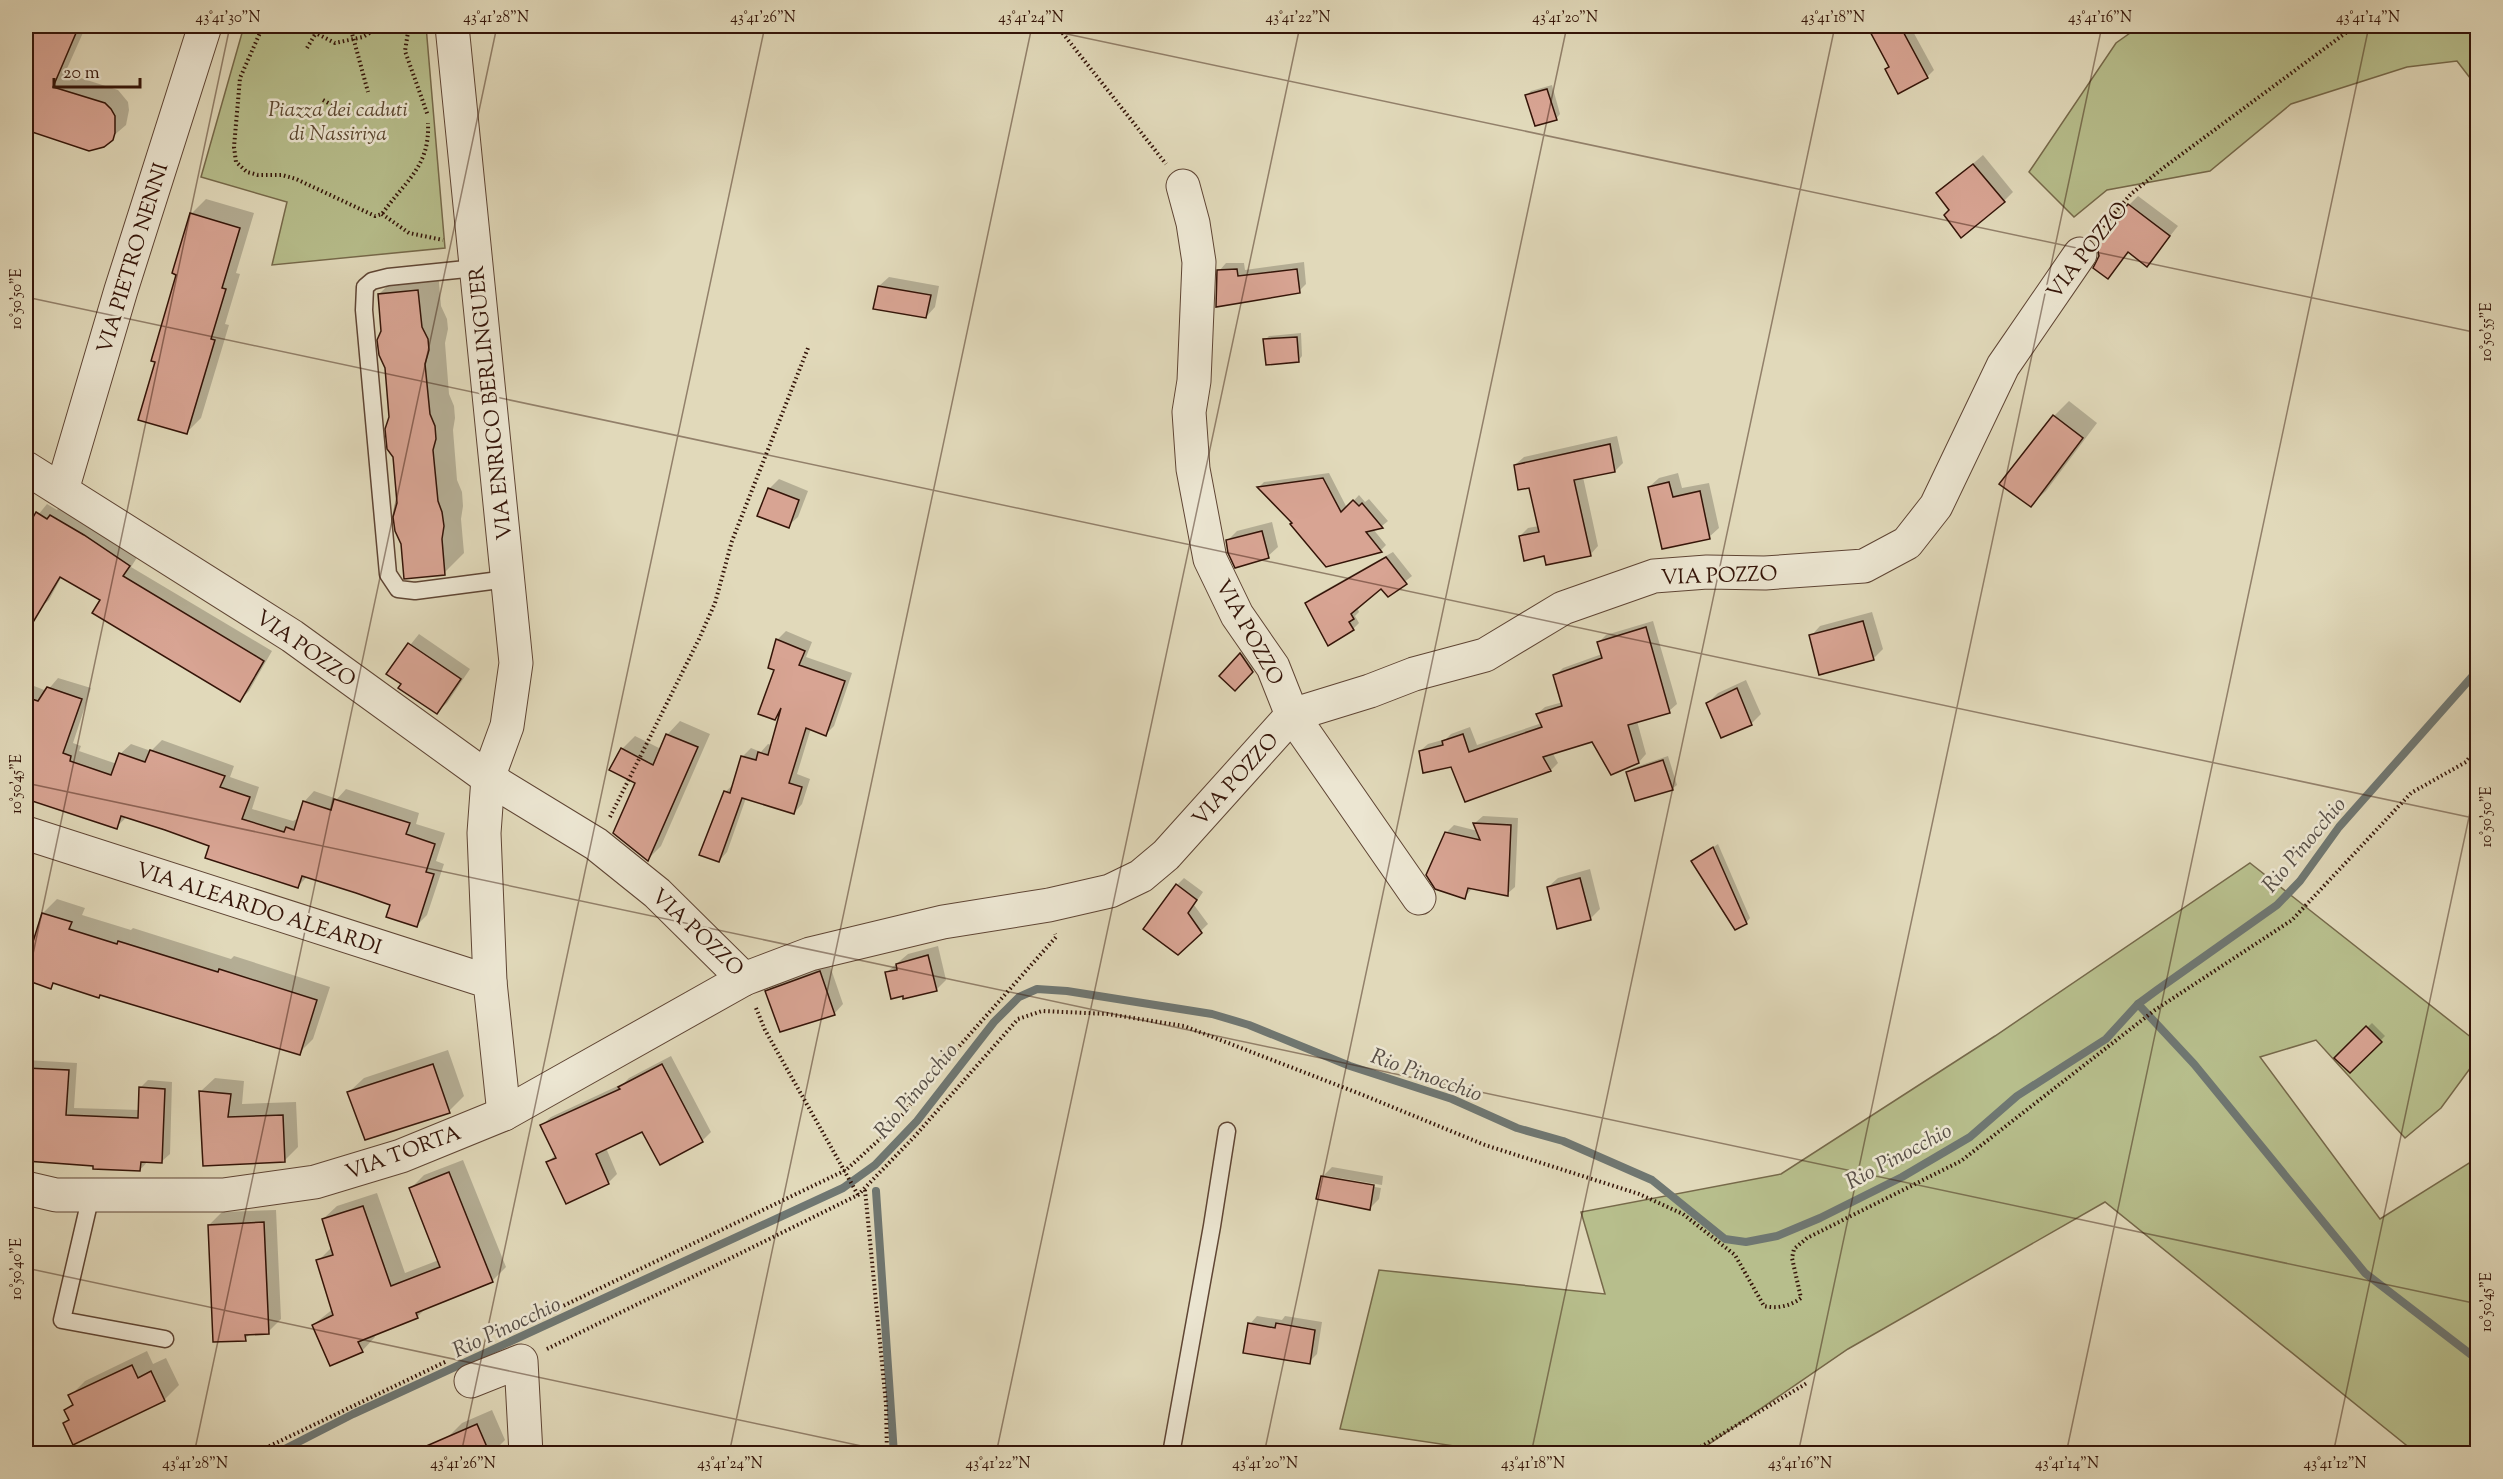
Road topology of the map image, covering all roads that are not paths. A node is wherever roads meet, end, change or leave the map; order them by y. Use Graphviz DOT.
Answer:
graph roads {
  1 [pos="205,26"];
  2 [pos="452,26"];
  3 [pos="1183,186"];
  4 [pos="475,254"];
  5 [pos="2080,254"];
  6 [pos="26,468"];
  7 [pos="62,490"];
  8 [pos="507,579"];
  9 [pos="1292,716"];
  10 [pos="488,778"];
  11 [pos="27,837"];
  12 [pos="1419,898"];
  13 [pos="744,979"];
  14 [pos="490,982"];
  15 [pos="504,1114"];
  16 [pos="1227,1131"];
  17 [pos="26,1188"];
  18 [pos="91,1195"];
  19 [pos="165,1339"];
  20 [pos="464,1369"];
  21 [pos="526,1454"];
  22 [pos="1171,1454"];
  1 -- 7 [label="street, VIA PIETRO NENNI"];
  2 -- 4 [label="street, VIA ENRICO BERLINGUER"];
  3 -- 9 [label="street, VIA POZZO"];
  4 -- 8 [label="street, VIA ENRICO BERLINGUER"];
  4 -- 8 [label="lane"];
  5 -- 9 [label="street, VIA POZZO"];
  6 -- 7 [label="street, VIA POZZO"];
  7 -- 10 [label="street, VIA POZZO"];
  8 -- 10 [label="street, VIA ENRICO BERLINGUER"];
  9 -- 12 [label="street, VIA POZZO"];
  9 -- 13 [label="street, VIA POZZO"];
  10 -- 13 [label="street, VIA POZZO"];
  10 -- 14 [label="street"];
  11 -- 14 [label="street, VIA ALEARDO ALEARDI"];
  13 -- 15 [label="street, VIA TORTA"];
  14 -- 15 [label="street"];
  15 -- 18 [label="street, VIA TORTA"];
  16 -- 22 [label="lane"];
  17 -- 18 [label="street, VIA TORTA"];
  18 -- 19 [label="lane"];
  20 -- 21 [label="street"];
}
